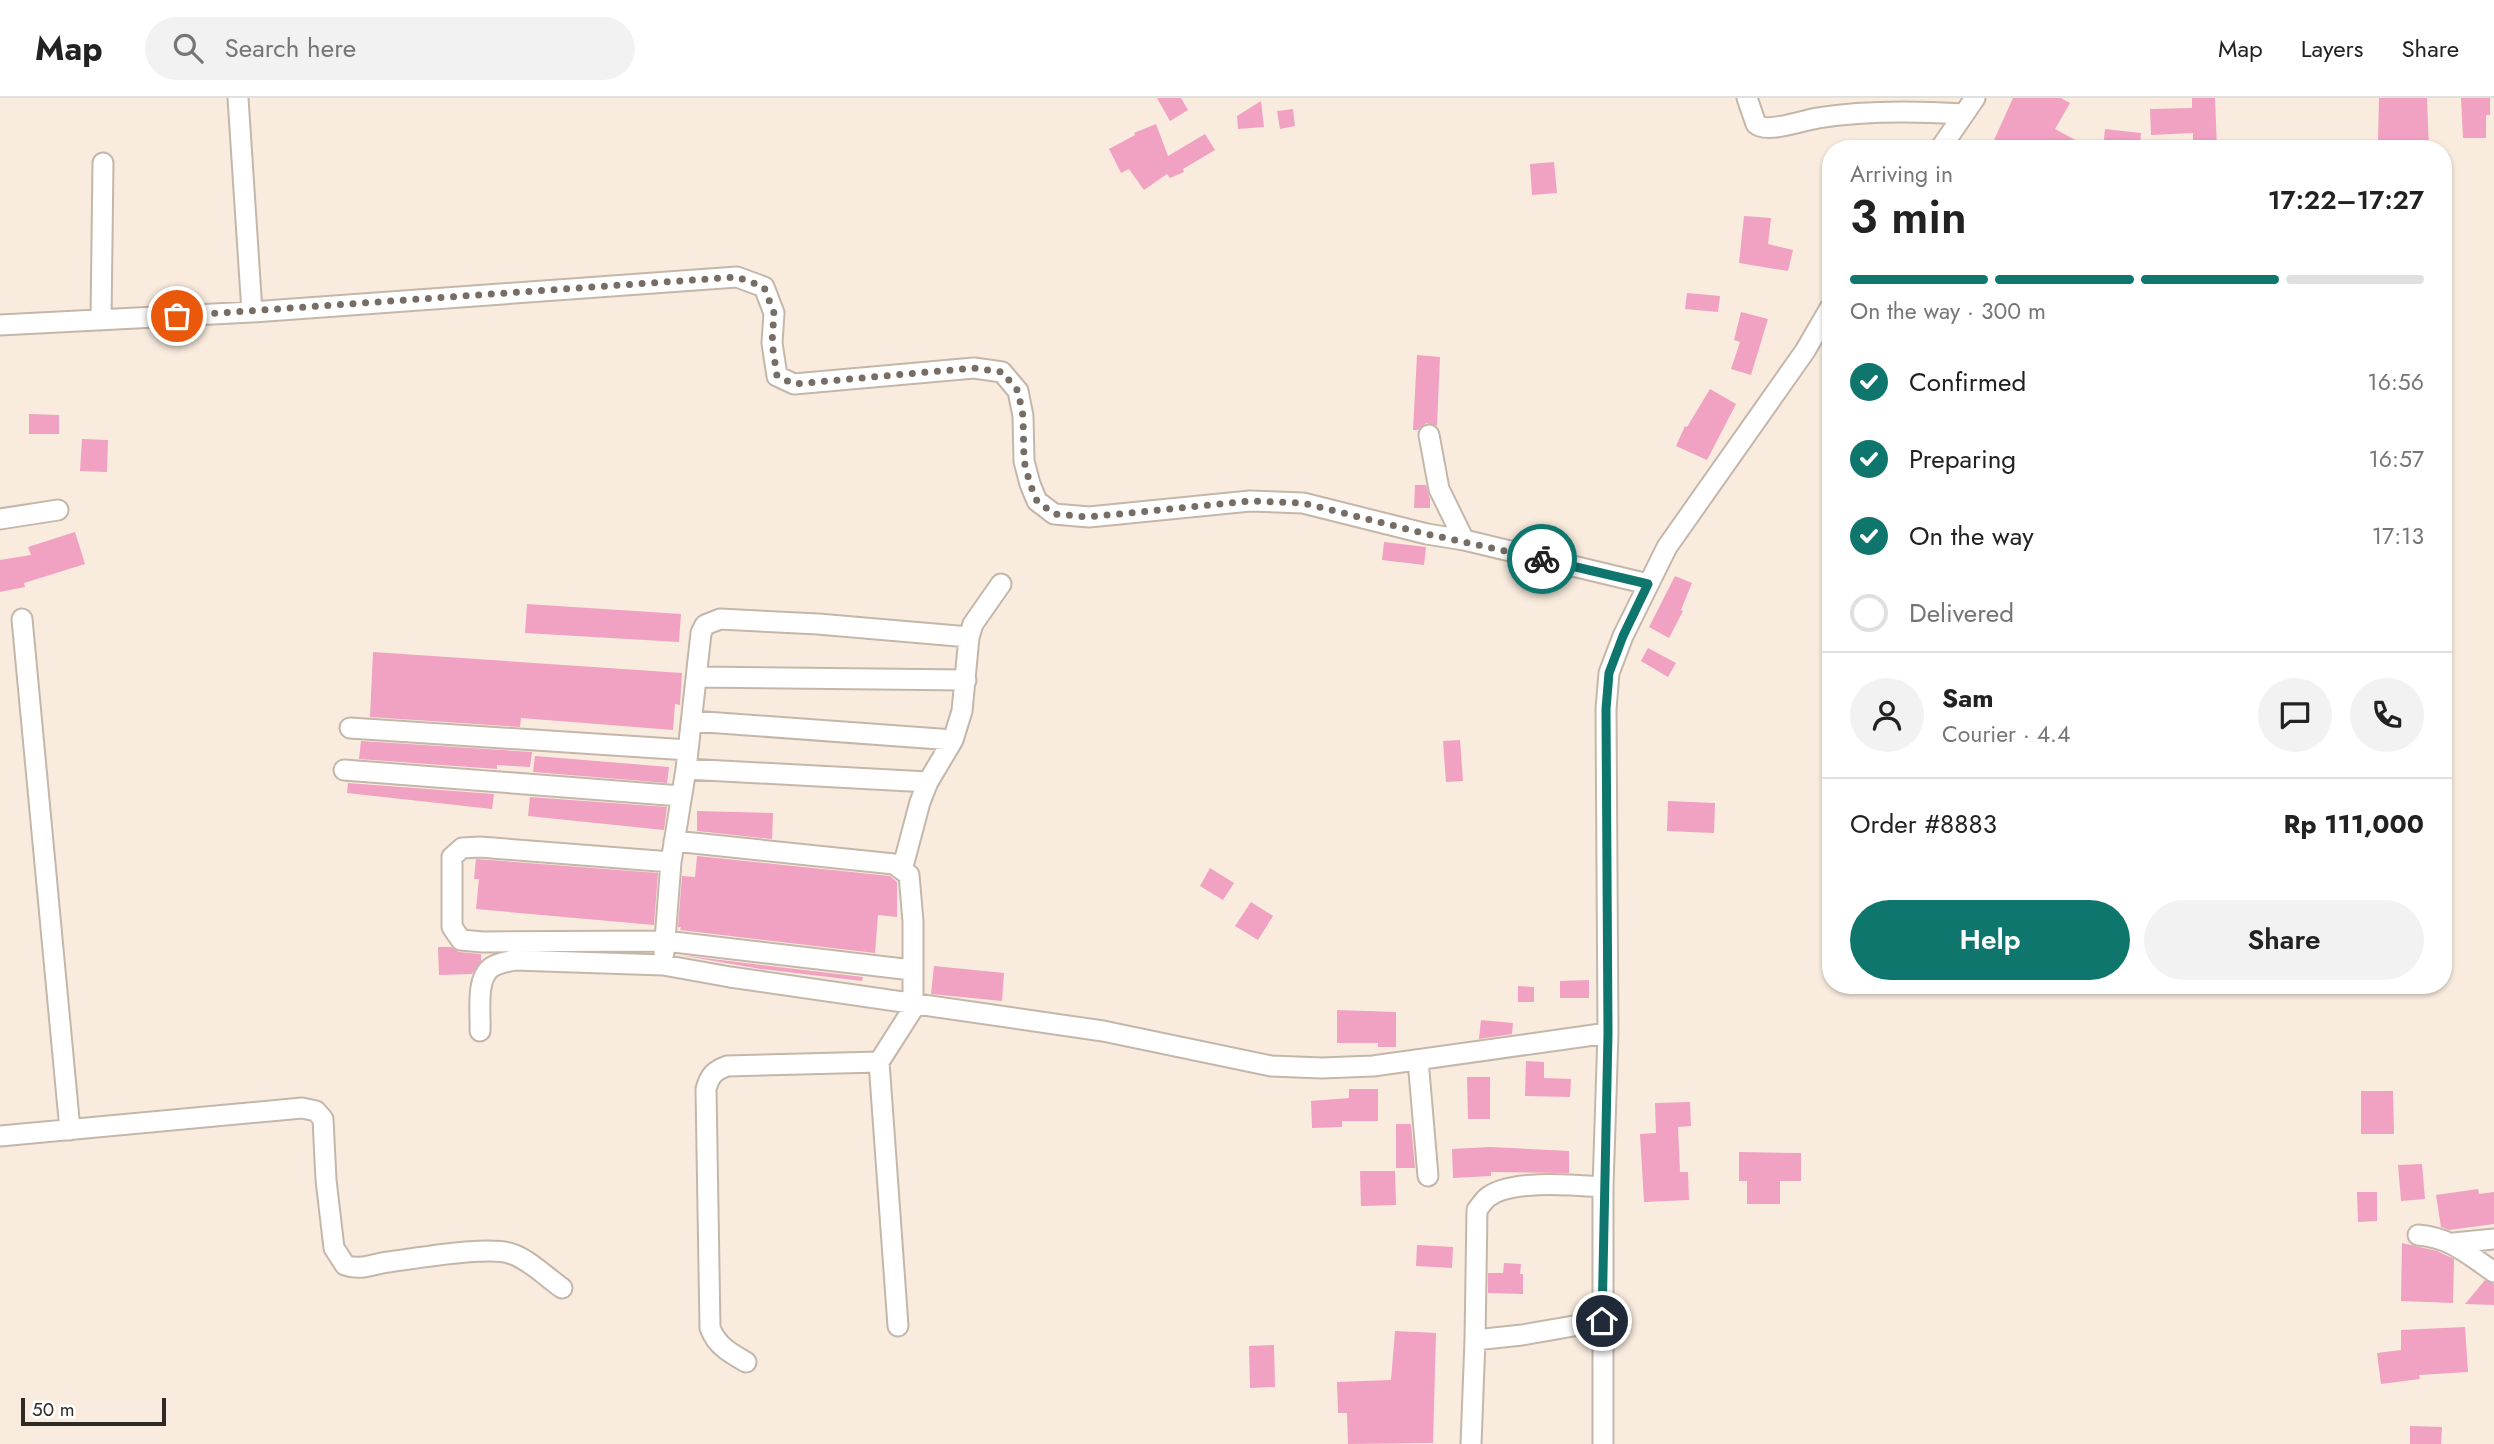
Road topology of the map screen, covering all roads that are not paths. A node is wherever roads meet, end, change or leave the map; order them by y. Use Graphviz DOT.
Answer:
graph roads {
  1 [pos="238,98"];
  2 [pos="1747,98"];
  3 [pos="1970,106"];
  4 [pos="1946,140"];
  5 [pos="103,163"];
  6 [pos="252,312"];
  7 [pos="101,320"];
  8 [pos="1822,322"];
  9 [pos="0,325"];
  10 [pos="1429,435"];
  11 [pos="58,510"];
  12 [pos="0,519"];
  13 [pos="1464,540"];
  14 [pos="1000,584"];
  15 [pos="1648,584"];
  16 [pos="22,618"];
  17 [pos="969,637"];
  18 [pos="697,677"];
  19 [pos="966,680"];
  20 [pos="692,721"];
  21 [pos="350,728"];
  22 [pos="953,740"];
  23 [pos="687,760"];
  24 [pos="344,770"];
  25 [pos="928,782"];
  26 [pos="681,796"];
  27 [pos="674,841"];
  28 [pos="671,862"];
  29 [pos="902,870"];
  30 [pos="665,941"];
  31 [pos="663,965"];
  32 [pos="912,970"];
  33 [pos="916,1004"];
  34 [pos="480,1031"];
  35 [pos="1608,1033"];
  36 [pos="1418,1060"];
  37 [pos="879,1062"];
  38 [pos="70,1130"];
  39 [pos="0,1136"];
  40 [pos="1428,1176"];
  41 [pos="1603,1187"];
  42 [pos="2418,1236"];
  43 [pos="2494,1239"];
  44 [pos="2454,1243"];
  45 [pos="2494,1272"];
  46 [pos="562,1288"];
  47 [pos="1602,1321"];
  48 [pos="898,1326"];
  49 [pos="1475,1340"];
  50 [pos="746,1362"];
  51 [pos="1471,1444"];
  52 [pos="1603,1444"];
  1 -- 6 [label="street"];
  2 -- 3 [label="street"];
  3 -- 4 [label="street"];
  5 -- 7 [label="street"];
  6 -- 7 [label="street"];
  6 -- 13 [label="street"];
  7 -- 9 [label="street"];
  8 -- 15 [label="street"];
  10 -- 13 [label="street"];
  11 -- 12 [label="street"];
  13 -- 15 [label="street"];
  14 -- 17 [label="street"];
  15 -- 35 [label="street"];
  16 -- 38 [label="street"];
  17 -- 18 [label="street"];
  17 -- 19 [label="street"];
  18 -- 19 [label="street"];
  18 -- 20 [label="street"];
  19 -- 22 [label="street"];
  20 -- 22 [label="street"];
  20 -- 23 [label="street"];
  21 -- 23 [label="street"];
  22 -- 25 [label="street"];
  23 -- 25 [label="street"];
  23 -- 26 [label="street"];
  24 -- 26 [label="street"];
  25 -- 29 [label="street"];
  26 -- 27 [label="street"];
  27 -- 28 [label="street"];
  27 -- 29 [label="street"];
  28 -- 30 [label="street"];
  28 -- 30 [label="street"];
  29 -- 32 [label="street"];
  30 -- 31 [label="street"];
  30 -- 32 [label="street"];
  31 -- 33 [label="street"];
  31 -- 34 [label="street"];
  32 -- 33 [label="street"];
  33 -- 36 [label="street"];
  33 -- 37 [label="street"];
  35 -- 36 [label="street"];
  35 -- 41 [label="street"];
  36 -- 40 [label="street"];
  37 -- 48 [label="street"];
  37 -- 50 [label="street"];
  38 -- 39 [label="street"];
  38 -- 46 [label="street"];
  41 -- 47 [label="street"];
  41 -- 49 [label="street"];
  42 -- 44 [label="street"];
  43 -- 44 [label="street"];
  44 -- 45 [label="street"];
  47 -- 49 [label="street"];
  47 -- 52 [label="street"];
  49 -- 51 [label="street"];
}
